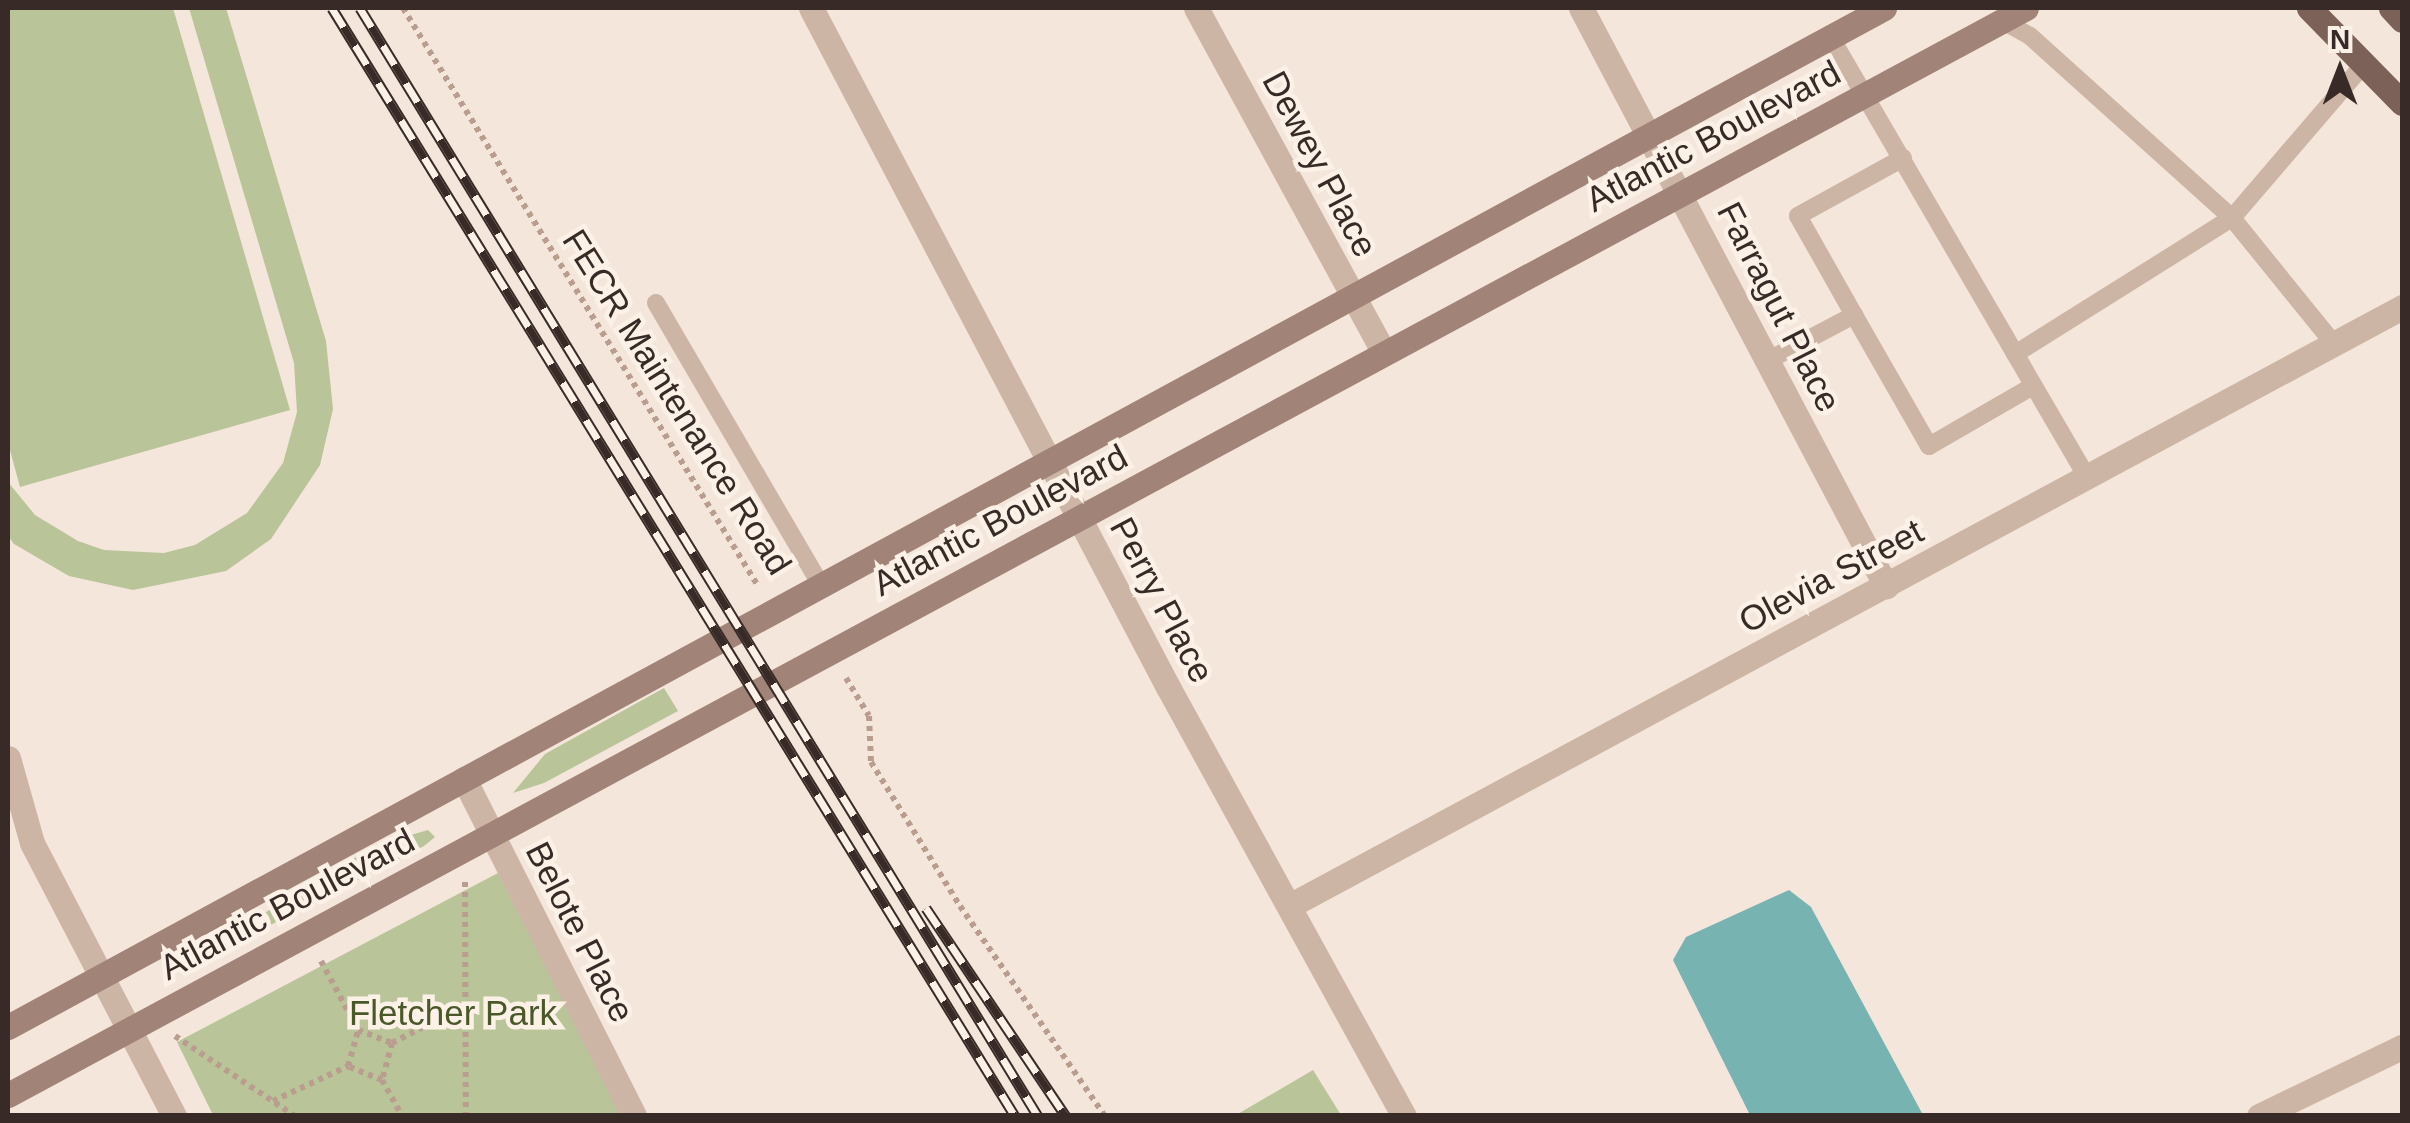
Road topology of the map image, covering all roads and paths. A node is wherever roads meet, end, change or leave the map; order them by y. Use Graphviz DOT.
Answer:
graph roads {
  1 [pos="403,8"];
  2 [pos="811,8"];
  3 [pos="1196,8"];
  4 [pos="1581,8"];
  5 [pos="1884,8"];
  6 [pos="2026,8"];
  7 [pos="2309,8"];
  8 [pos="2391,8"];
  9 [pos="2001,20"];
  10 [pos="2402,20"];
  11 [pos="1830,36"];
  12 [pos="2364,64"];
  13 [pos="1865,94"];
  14 [pos="2402,103"];
  15 [pos="1649,135"];
  16 [pos="1903,158"];
  17 [pos="1681,193"];
  18 [pos="2232,218"];
  19 [pos="1352,296"];
  20 [pos="656,303"];
  21 [pos="2402,308"];
  22 [pos="1854,315"];
  23 [pos="2335,345"];
  24 [pos="1384,353"];
  25 [pos="2015,354"];
  26 [pos="1765,362"];
  27 [pos="2033,386"];
  28 [pos="1047,462"];
  29 [pos="2088,479"];
  30 [pos="1079,518"];
  31 [pos="821,585"];
  32 [pos="1886,586"];
  33 [pos="780,608"];
  34 [pos="826,653"];
  35 [pos="8,758"];
  36 [pos="464,779"];
  37 [pos="492,834"];
  38 [pos="465,880"];
  39 [pos="1291,905"];
  40 [pos="320,960"];
  41 [pos="100,977"];
  42 [pos="464,1006"];
  43 [pos="8,1027"];
  44 [pos="128,1030"];
  45 [pos="358,1030"];
  46 [pos="174,1036"];
  47 [pos="392,1043"];
  48 [pos="2402,1047"];
  49 [pos="348,1066"];
  50 [pos="382,1080"];
  51 [pos="8,1094"];
  52 [pos="274,1101"];
  53 [pos="174,1116"];
  54 [pos="296,1116"];
  55 [pos="402,1116"];
  56 [pos="466,1116"];
  57 [pos="634,1116"];
  58 [pos="1105,1116"];
  59 [pos="1404,1116"];
  60 [pos="2260,1116"];
  1 -- 33 [label="path, FECR Maintenance Road"];
  2 -- 28 [label="street, Perry Place"];
  3 -- 19 [label="street, Dewey Place"];
  4 -- 15 [label="street, Farragut Place"];
  5 -- 11 [label="main road, Atlantic Boulevard"];
  6 -- 9 [label="main road, Atlantic Boulevard"];
  7 -- 12 [label="main road"];
  8 -- 10 [label="main road"];
  9 -- 13 [label="main road, Atlantic Boulevard"];
  9 -- 18 [label="lane"];
  11 -- 13 [label="lane"];
  11 -- 15 [label="main road, Atlantic Boulevard"];
  12 -- 14 [label="main road"];
  12 -- 18 [label="lane"];
  13 -- 16 [label="lane"];
  13 -- 17 [label="main road, Atlantic Boulevard"];
  15 -- 17 [label="street, Farragut Place"];
  15 -- 19 [label="main road, Atlantic Boulevard"];
  16 -- 22 [label="lane"];
  16 -- 25 [label="lane"];
  17 -- 24 [label="main road, Atlantic Boulevard"];
  17 -- 26 [label="street, Farragut Place"];
  18 -- 23 [label="lane"];
  18 -- 25 [label="lane"];
  19 -- 24 [label="street, Dewey Place"];
  19 -- 28 [label="main road, Atlantic Boulevard"];
  20 -- 31 [label="lane"];
  21 -- 23 [label="street, Olevia Street"];
  22 -- 26 [label="lane"];
  22 -- 27 [label="lane"];
  23 -- 29 [label="street, Olevia Street"];
  24 -- 30 [label="main road, Atlantic Boulevard"];
  25 -- 27 [label="lane"];
  26 -- 32 [label="street, Farragut Place"];
  27 -- 29 [label="lane"];
  28 -- 30 [label="street, Perry Place"];
  28 -- 31 [label="main road, Atlantic Boulevard"];
  29 -- 32 [label="street, Olevia Street"];
  30 -- 34 [label="main road, Atlantic Boulevard"];
  30 -- 39 [label="street, Perry Place"];
  31 -- 33 [label="main road, Atlantic Boulevard"];
  32 -- 39 [label="street, Olevia Street"];
  33 -- 36 [label="main road, Atlantic Boulevard"];
  34 -- 37 [label="main road, Atlantic Boulevard"];
  34 -- 58 [label="path"];
  35 -- 41 [label="street"];
  36 -- 37 [label="street, Belote Place"];
  36 -- 41 [label="main road, Atlantic Boulevard"];
  37 -- 44 [label="main road, Atlantic Boulevard"];
  37 -- 57 [label="street, Belote Place"];
  38 -- 42 [label="path"];
  39 -- 59 [label="street, Perry Place"];
  40 -- 45 [label="path"];
  41 -- 43 [label="main road, Atlantic Boulevard"];
  41 -- 44 [label="street"];
  42 -- 47 [label="path"];
  42 -- 56 [label="path"];
  44 -- 51 [label="main road, Atlantic Boulevard"];
  44 -- 53 [label="street"];
  45 -- 47 [label="path"];
  45 -- 49 [label="path"];
  46 -- 52 [label="path"];
  47 -- 50 [label="path"];
  48 -- 60 [label="street"];
  49 -- 50 [label="path"];
  49 -- 52 [label="path"];
  50 -- 55 [label="path"];
  52 -- 54 [label="path"];
}
